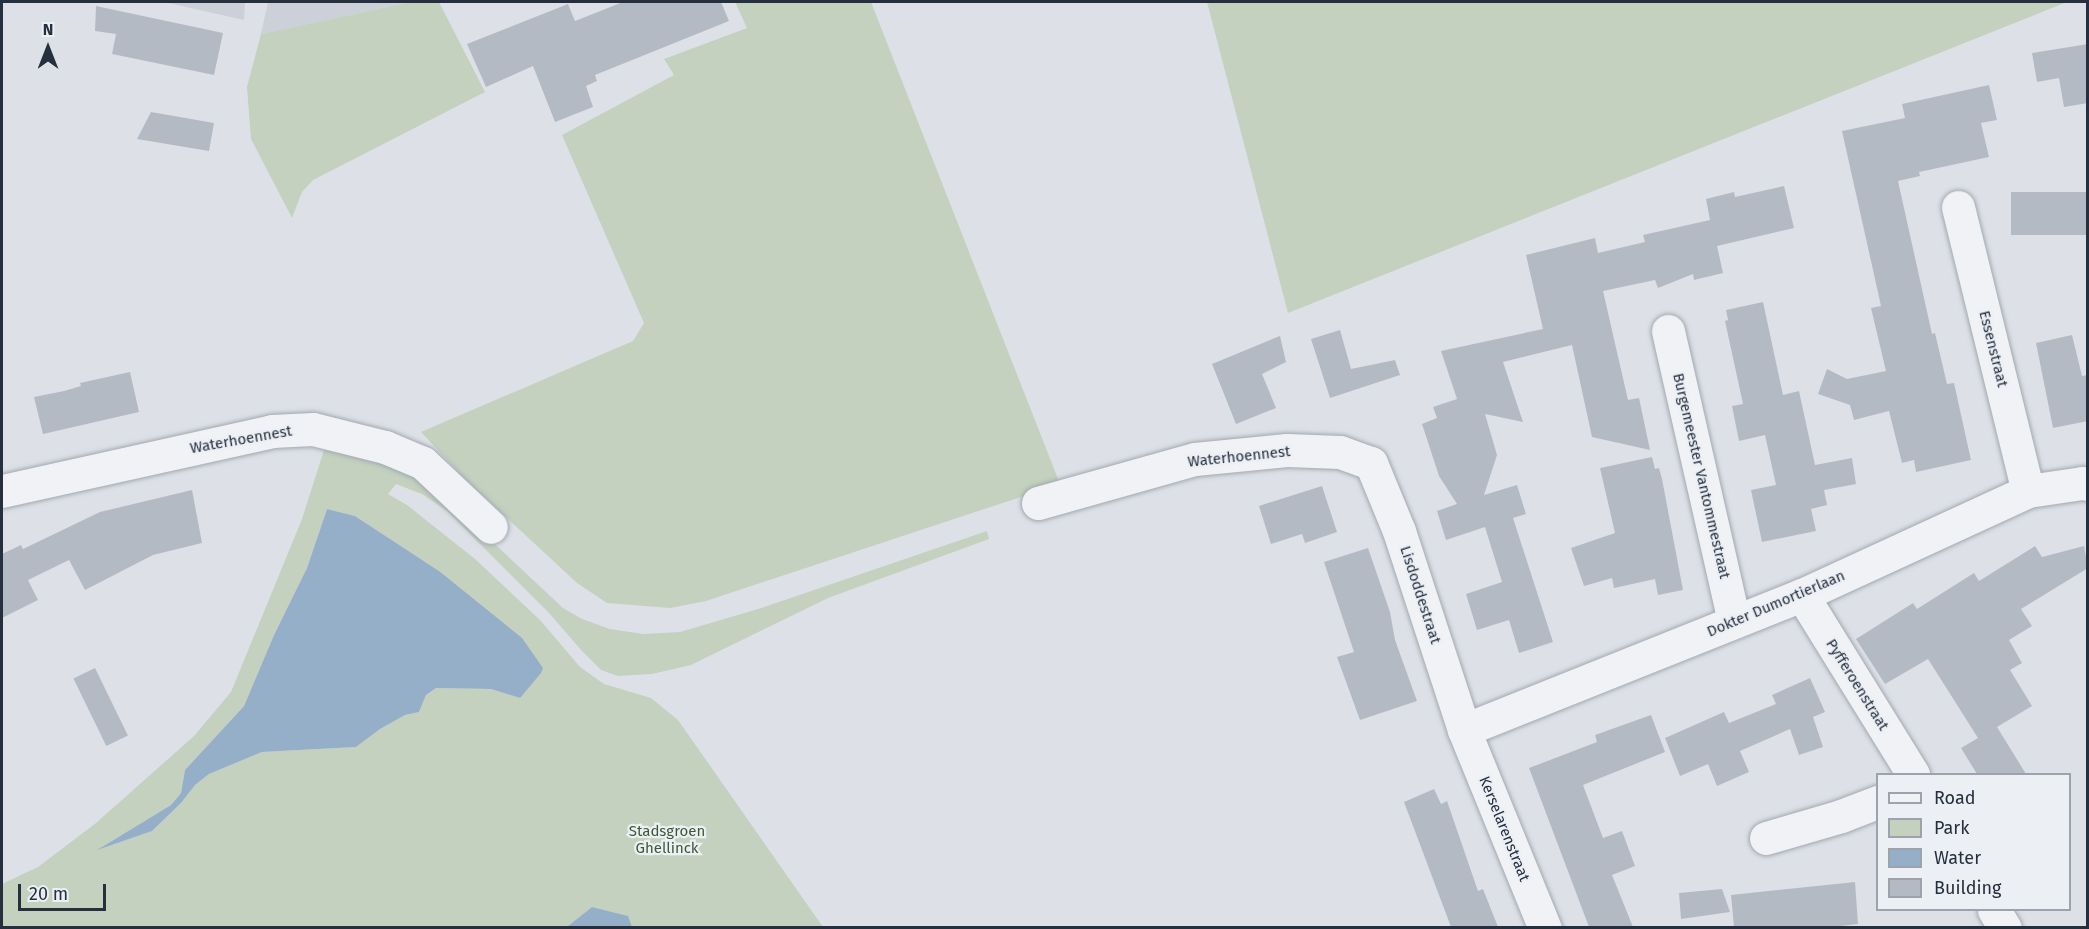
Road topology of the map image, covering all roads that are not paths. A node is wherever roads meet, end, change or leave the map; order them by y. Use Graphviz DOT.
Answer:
graph roads {
  1 [pos="1958,207"];
  2 [pos="1668,331"];
  3 [pos="1371,463"];
  4 [pos="2088,484"];
  5 [pos="2,491"];
  6 [pos="2028,491"];
  7 [pos="1038,503"];
  8 [pos="490,527"];
  9 [pos="1802,595"];
  10 [pos="1734,622"];
  11 [pos="1464,730"];
  12 [pos="1912,773"];
  13 [pos="1876,802"];
  14 [pos="1766,838"];
  15 [pos="1995,911"];
  16 [pos="1545,927"];
  17 [pos="2005,927"];
  1 -- 6 [label="street, Essenstraat"];
  2 -- 10 [label="street, Burgemeester Vantommestraat"];
  3 -- 7 [label="street, Waterhoennest"];
  3 -- 11 [label="street, Lisdoddestraat"];
  4 -- 6 [label="street, Dokter Dumortierlaan"];
  5 -- 8 [label="street, Waterhoennest"];
  6 -- 9 [label="street, Dokter Dumortierlaan"];
  9 -- 10 [label="street, Dokter Dumortierlaan"];
  9 -- 12 [label="street, Pyfferoenstraat"];
  10 -- 11 [label="street, Dokter Dumortierlaan"];
  11 -- 16 [label="street, Kerselarenstraat"];
  13 -- 14 [label="street"];
  15 -- 17 [label="street"];
}
